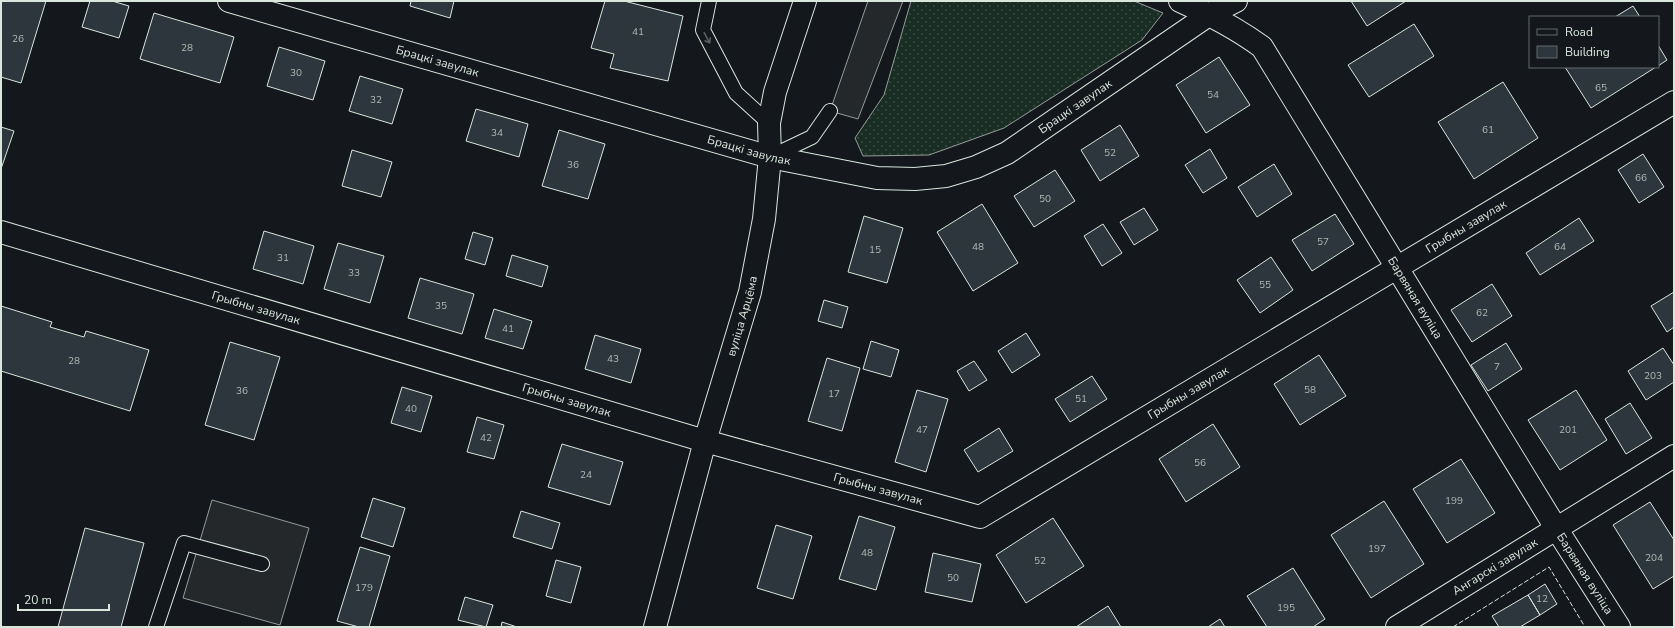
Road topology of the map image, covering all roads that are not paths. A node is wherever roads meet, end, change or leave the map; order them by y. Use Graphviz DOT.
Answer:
graph roads {
  1 [pos="229,1"];
  2 [pos="709,1"];
  3 [pos="805,1"];
  4 [pos="1180,1"];
  5 [pos="1236,1"];
  6 [pos="1210,14"];
  7 [pos="1674,102"];
  8 [pos="830,110"];
  9 [pos="769,123"];
  10 [pos="770,156"];
  11 [pos="1,232"];
  12 [pos="1397,268"];
  13 [pos="705,441"];
  14 [pos="1674,456"];
  15 [pos="1556,528"];
  16 [pos="262,564"];
  17 [pos="156,627"];
  18 [pos="654,627"];
  19 [pos="1397,627"];
  20 [pos="1619,627"];
  1 -- 10 [label="street, Брацкі завулак"];
  2 -- 9 [label="lane, one-way"];
  3 -- 9 [label="street, вуліца Арцёма"];
  4 -- 6 [label="street, Барвяная вуліца"];
  5 -- 6 [label="street, Брацкі завулак"];
  6 -- 10 [label="street, Брацкі завулак"];
  6 -- 12 [label="street, Барвяная вуліца"];
  7 -- 12 [label="street, Грыбны завулак"];
  8 -- 10 [label="lane"];
  9 -- 10 [label="street, вуліца Арцёма"];
  10 -- 13 [label="street, вуліца Арцёма"];
  11 -- 13 [label="street, Грыбны завулак"];
  12 -- 13 [label="street, Грыбны завулак"];
  12 -- 15 [label="street, Барвяная вуліца"];
  13 -- 18 [label="street, вуліца Арцёма"];
  14 -- 15 [label="street, Ангарскі завулак"];
  15 -- 19 [label="street, Ангарскі завулак"];
  15 -- 20 [label="street, Барвяная вуліца"];
  16 -- 17 [label="lane"];
}
